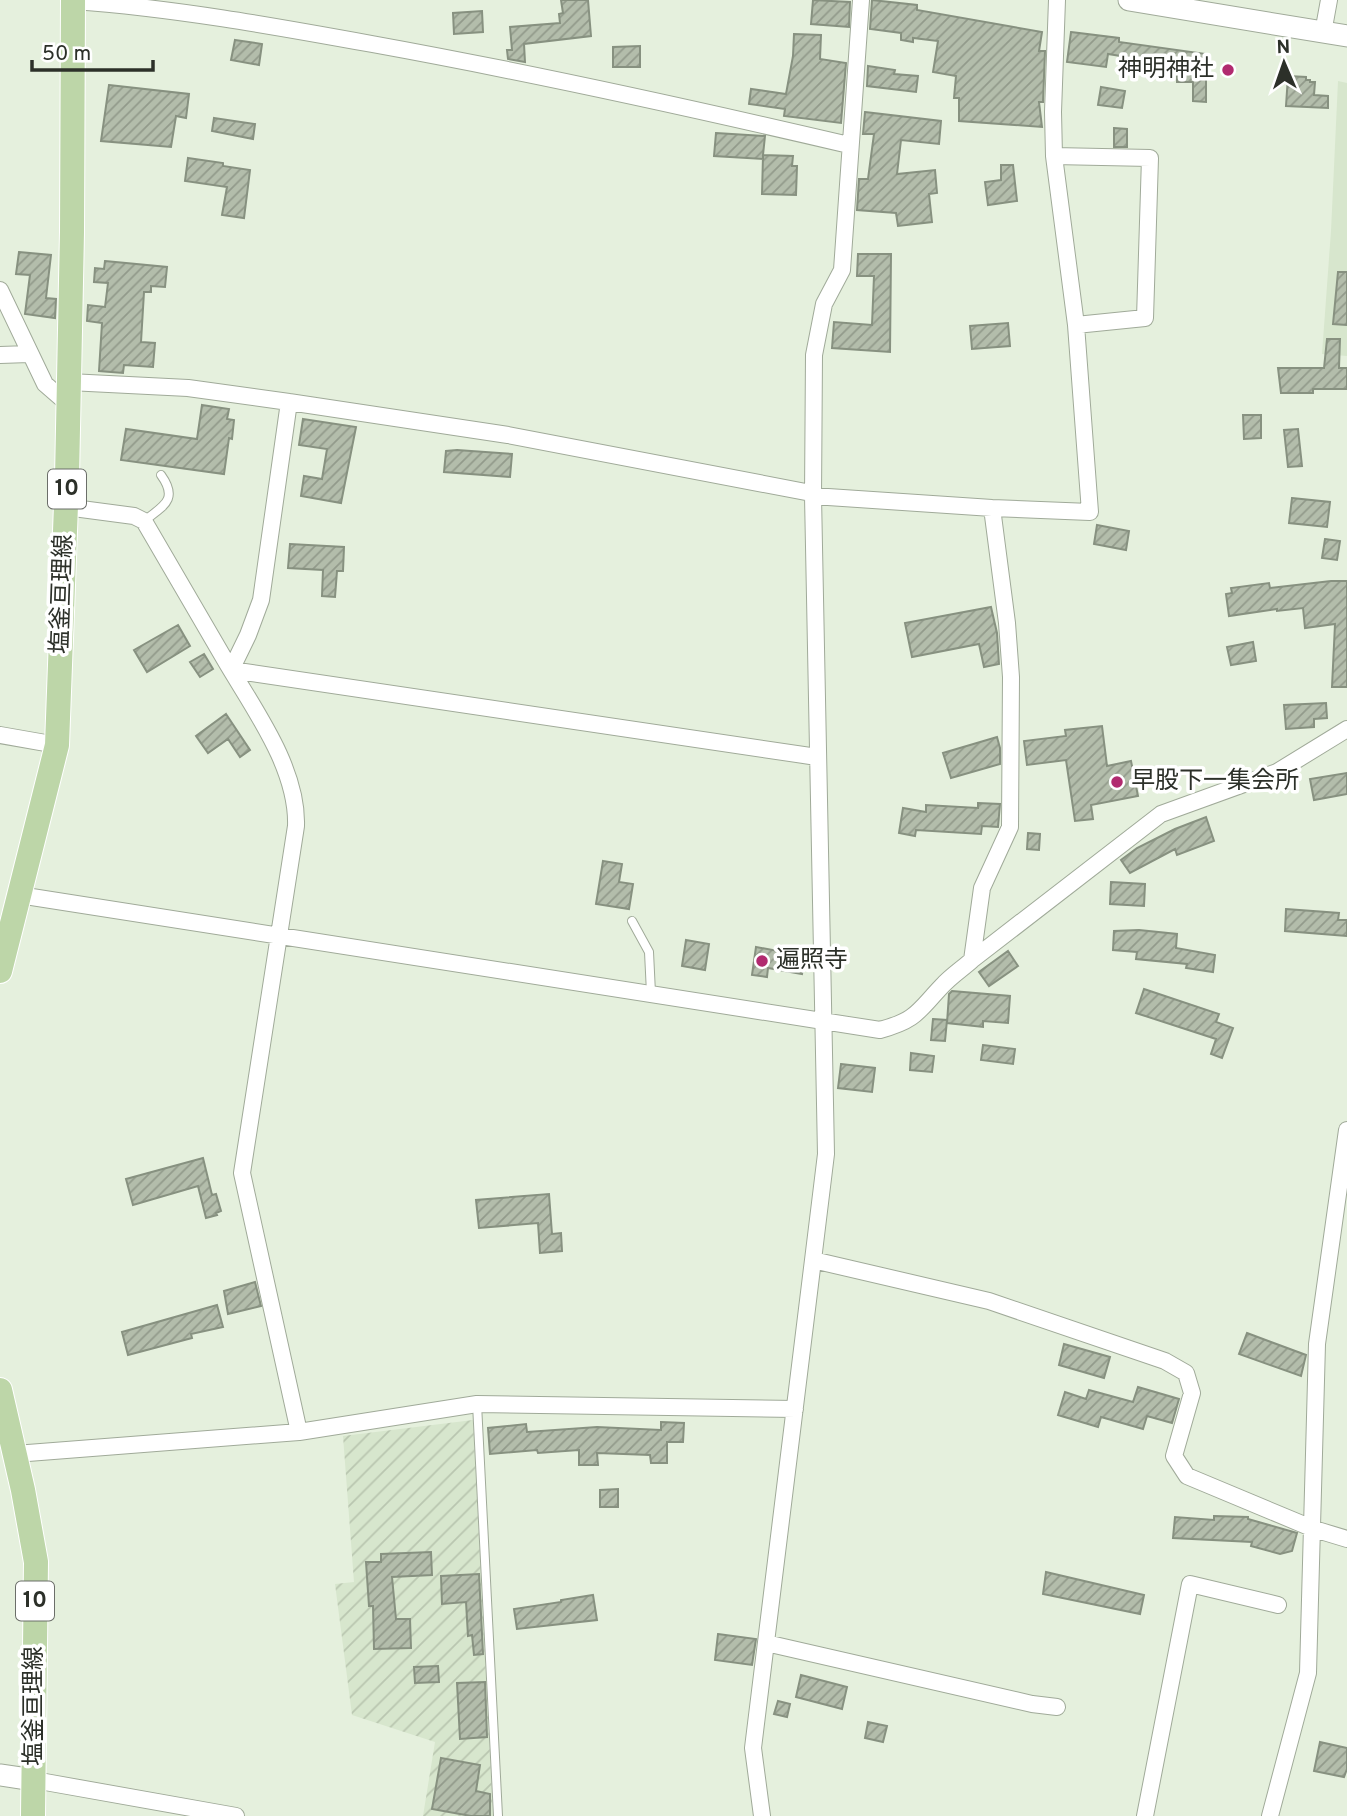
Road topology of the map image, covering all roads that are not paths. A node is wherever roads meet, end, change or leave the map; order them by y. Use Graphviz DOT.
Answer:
graph roads {
  1 [pos="73,0"];
  2 [pos="861,0"];
  3 [pos="1057,0"];
  4 [pos="1129,0"];
  5 [pos="1329,0"];
  6 [pos="1323,33"];
  7 [pos="1347,36"];
  8 [pos="849,145"];
  9 [pos="1054,156"];
  10 [pos="0,290"];
  11 [pos="1076,325"];
  12 [pos="29,354"];
  13 [pos="0,355"];
  14 [pos="69,393"];
  15 [pos="289,402"];
  16 [pos="162,475"];
  17 [pos="813,496"];
  18 [pos="66,507"];
  19 [pos="992,508"];
  20 [pos="144,521"];
  21 [pos="231,670"];
  22 [pos="1347,729"];
  23 [pos="0,735"];
  24 [pos="57,745"];
  25 [pos="817,757"];
  26 [pos="19,895"];
  27 [pos="632,922"];
  28 [pos="278,935"];
  29 [pos="972,960"];
  30 [pos="0,971"];
  31 [pos="651,993"];
  32 [pos="823,1021"];
  33 [pos="1347,1130"];
  34 [pos="813,1260"];
  35 [pos="0,1390"];
  36 [pos="477,1404"];
  37 [pos="794,1409"];
  38 [pos="299,1432"];
  39 [pos="15,1454"];
  40 [pos="1314,1529"];
  41 [pos="1347,1539"];
  42 [pos="1278,1605"];
  43 [pos="766,1643"];
  44 [pos="1057,1707"];
  45 [pos="0,1775"];
  46 [pos="34,1780"];
  47 [pos="33,1816"];
  48 [pos="236,1816"];
  49 [pos="498,1816"];
  50 [pos="762,1816"];
  51 [pos="1145,1816"];
  52 [pos="1270,1816"];
  1 -- 8 [label="street"];
  1 -- 14 [label="main road, 塩釜亘理線 / 10"];
  2 -- 8 [label="street"];
  3 -- 9 [label="street"];
  4 -- 6 [label="main road"];
  5 -- 6 [label="street"];
  6 -- 7 [label="main road"];
  8 -- 17 [label="street"];
  9 -- 11 [label="street"];
  9 -- 11 [label="street"];
  10 -- 12 [label="street"];
  11 -- 19 [label="street"];
  12 -- 13 [label="street"];
  12 -- 14 [label="street"];
  14 -- 15 [label="street"];
  14 -- 18 [label="main road, 塩釜亘理線 / 10"];
  15 -- 17 [label="street"];
  15 -- 21 [label="street"];
  16 -- 20 [label="lane"];
  17 -- 19 [label="street"];
  17 -- 25 [label="street"];
  18 -- 20 [label="street"];
  18 -- 24 [label="main road, 塩釜亘理線 / 10"];
  19 -- 29 [label="street"];
  20 -- 21 [label="street"];
  21 -- 25 [label="street"];
  21 -- 28 [label="street"];
  22 -- 29 [label="street"];
  23 -- 24 [label="street"];
  24 -- 26 [label="main road, 塩釜亘理線 / 10"];
  25 -- 32 [label="street"];
  26 -- 28 [label="street"];
  26 -- 30 [label="main road, 塩釜亘理線 / 10"];
  27 -- 31 [label="lane"];
  28 -- 31 [label="street"];
  28 -- 38 [label="street"];
  29 -- 32 [label="street"];
  31 -- 32 [label="street"];
  32 -- 34 [label="street"];
  33 -- 40 [label="street"];
  34 -- 37 [label="street"];
  34 -- 40 [label="street"];
  35 -- 39 [label="main road, 塩釜亘理線 / 10"];
  36 -- 37 [label="street"];
  36 -- 38 [label="street"];
  36 -- 49 [label="lane"];
  37 -- 43 [label="street"];
  38 -- 39 [label="street"];
  39 -- 46 [label="main road, 塩釜亘理線 / 10"];
  40 -- 41 [label="street"];
  40 -- 52 [label="street"];
  42 -- 51 [label="street"];
  43 -- 44 [label="street"];
  43 -- 50 [label="street"];
  45 -- 46 [label="main road"];
  46 -- 47 [label="main road, 塩釜亘理線 / 10"];
  46 -- 48 [label="street"];
}
